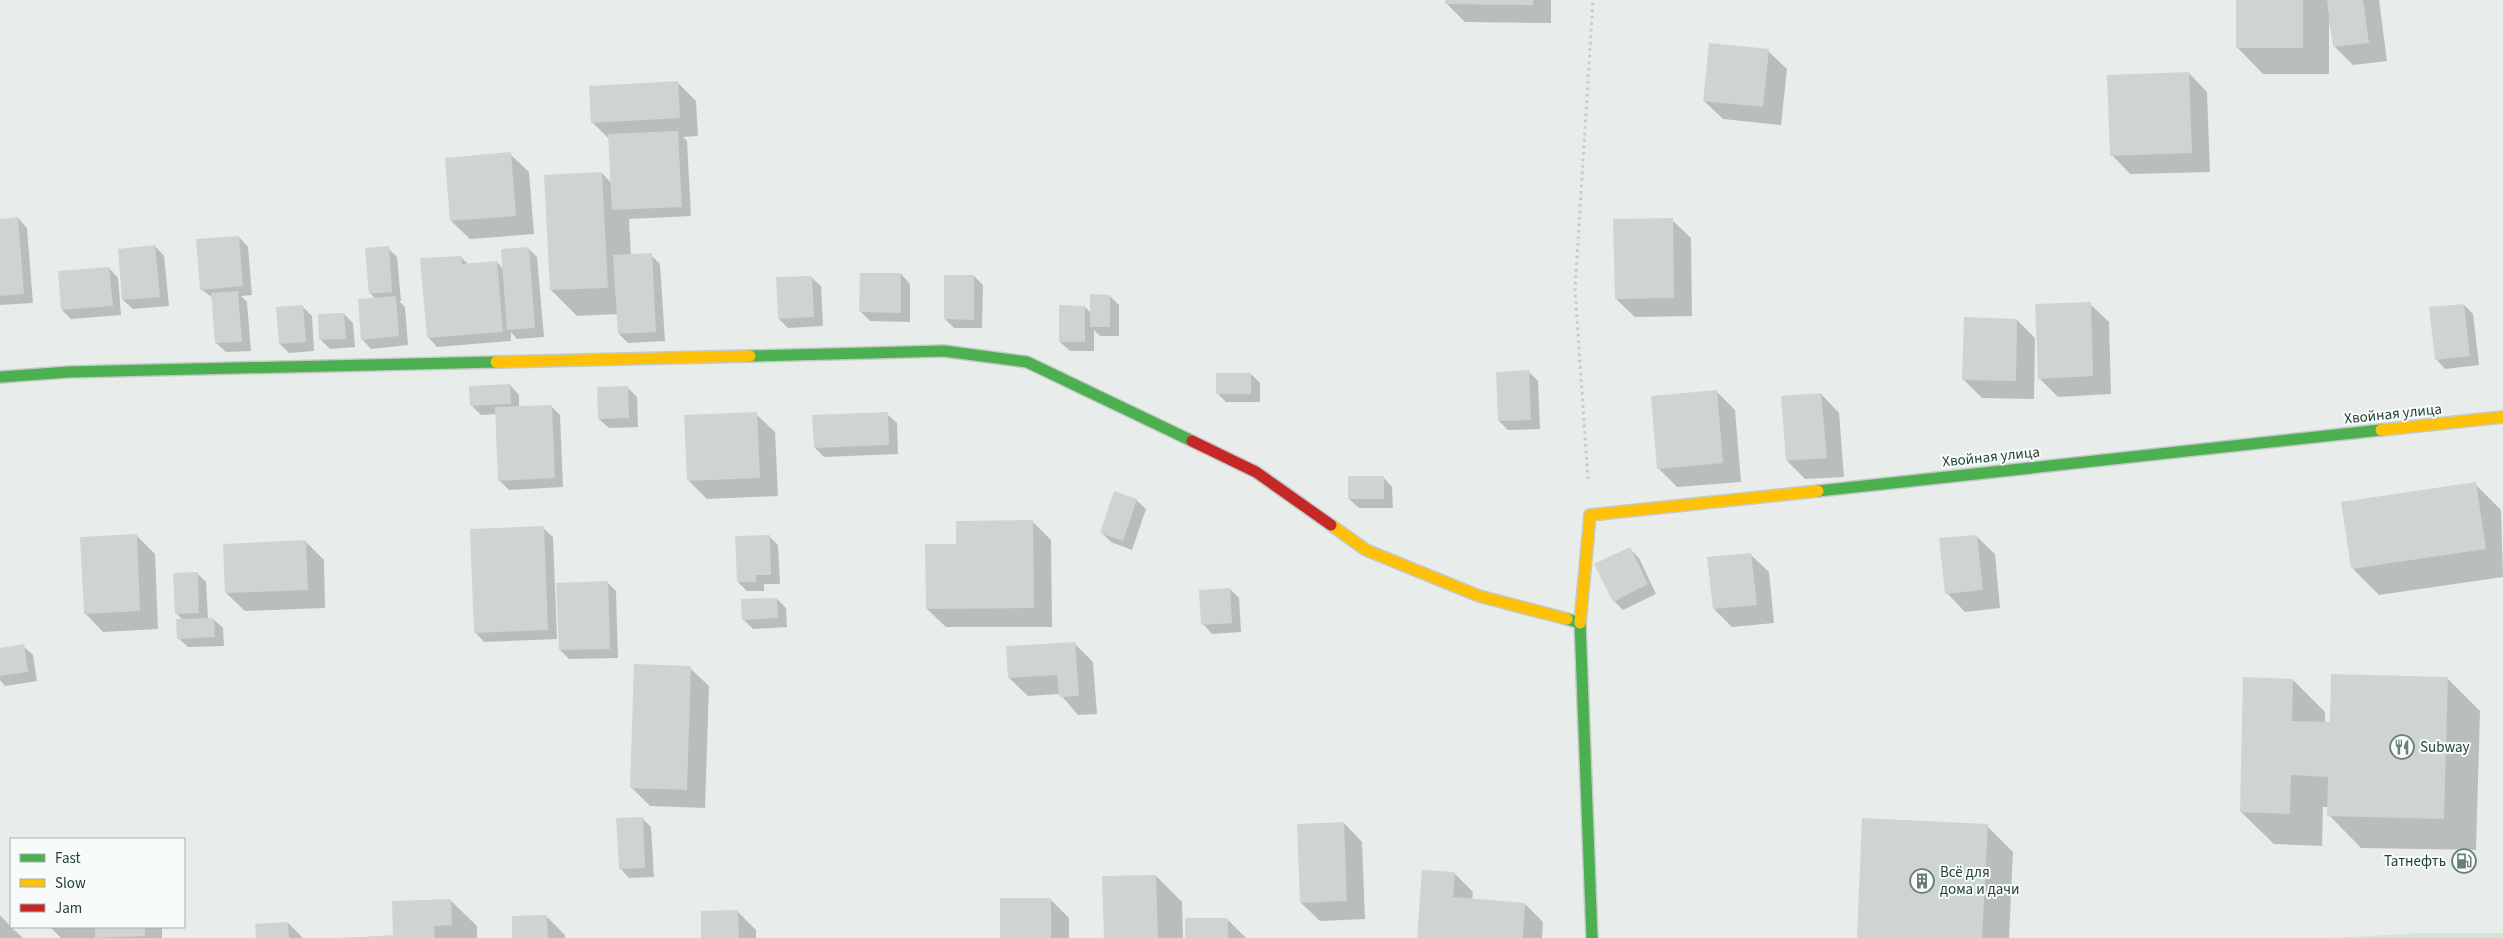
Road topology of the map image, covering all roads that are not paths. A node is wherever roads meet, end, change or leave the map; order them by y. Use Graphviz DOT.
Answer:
graph roads {
  1 [pos="0,377"];
  2 [pos="2503,417"];
  3 [pos="1580,623"];
  4 [pos="1592,938"];
  1 -- 3 [label="street"];
  2 -- 3 [label="street, Хвойная улица"];
  3 -- 4 [label="street"];
}
